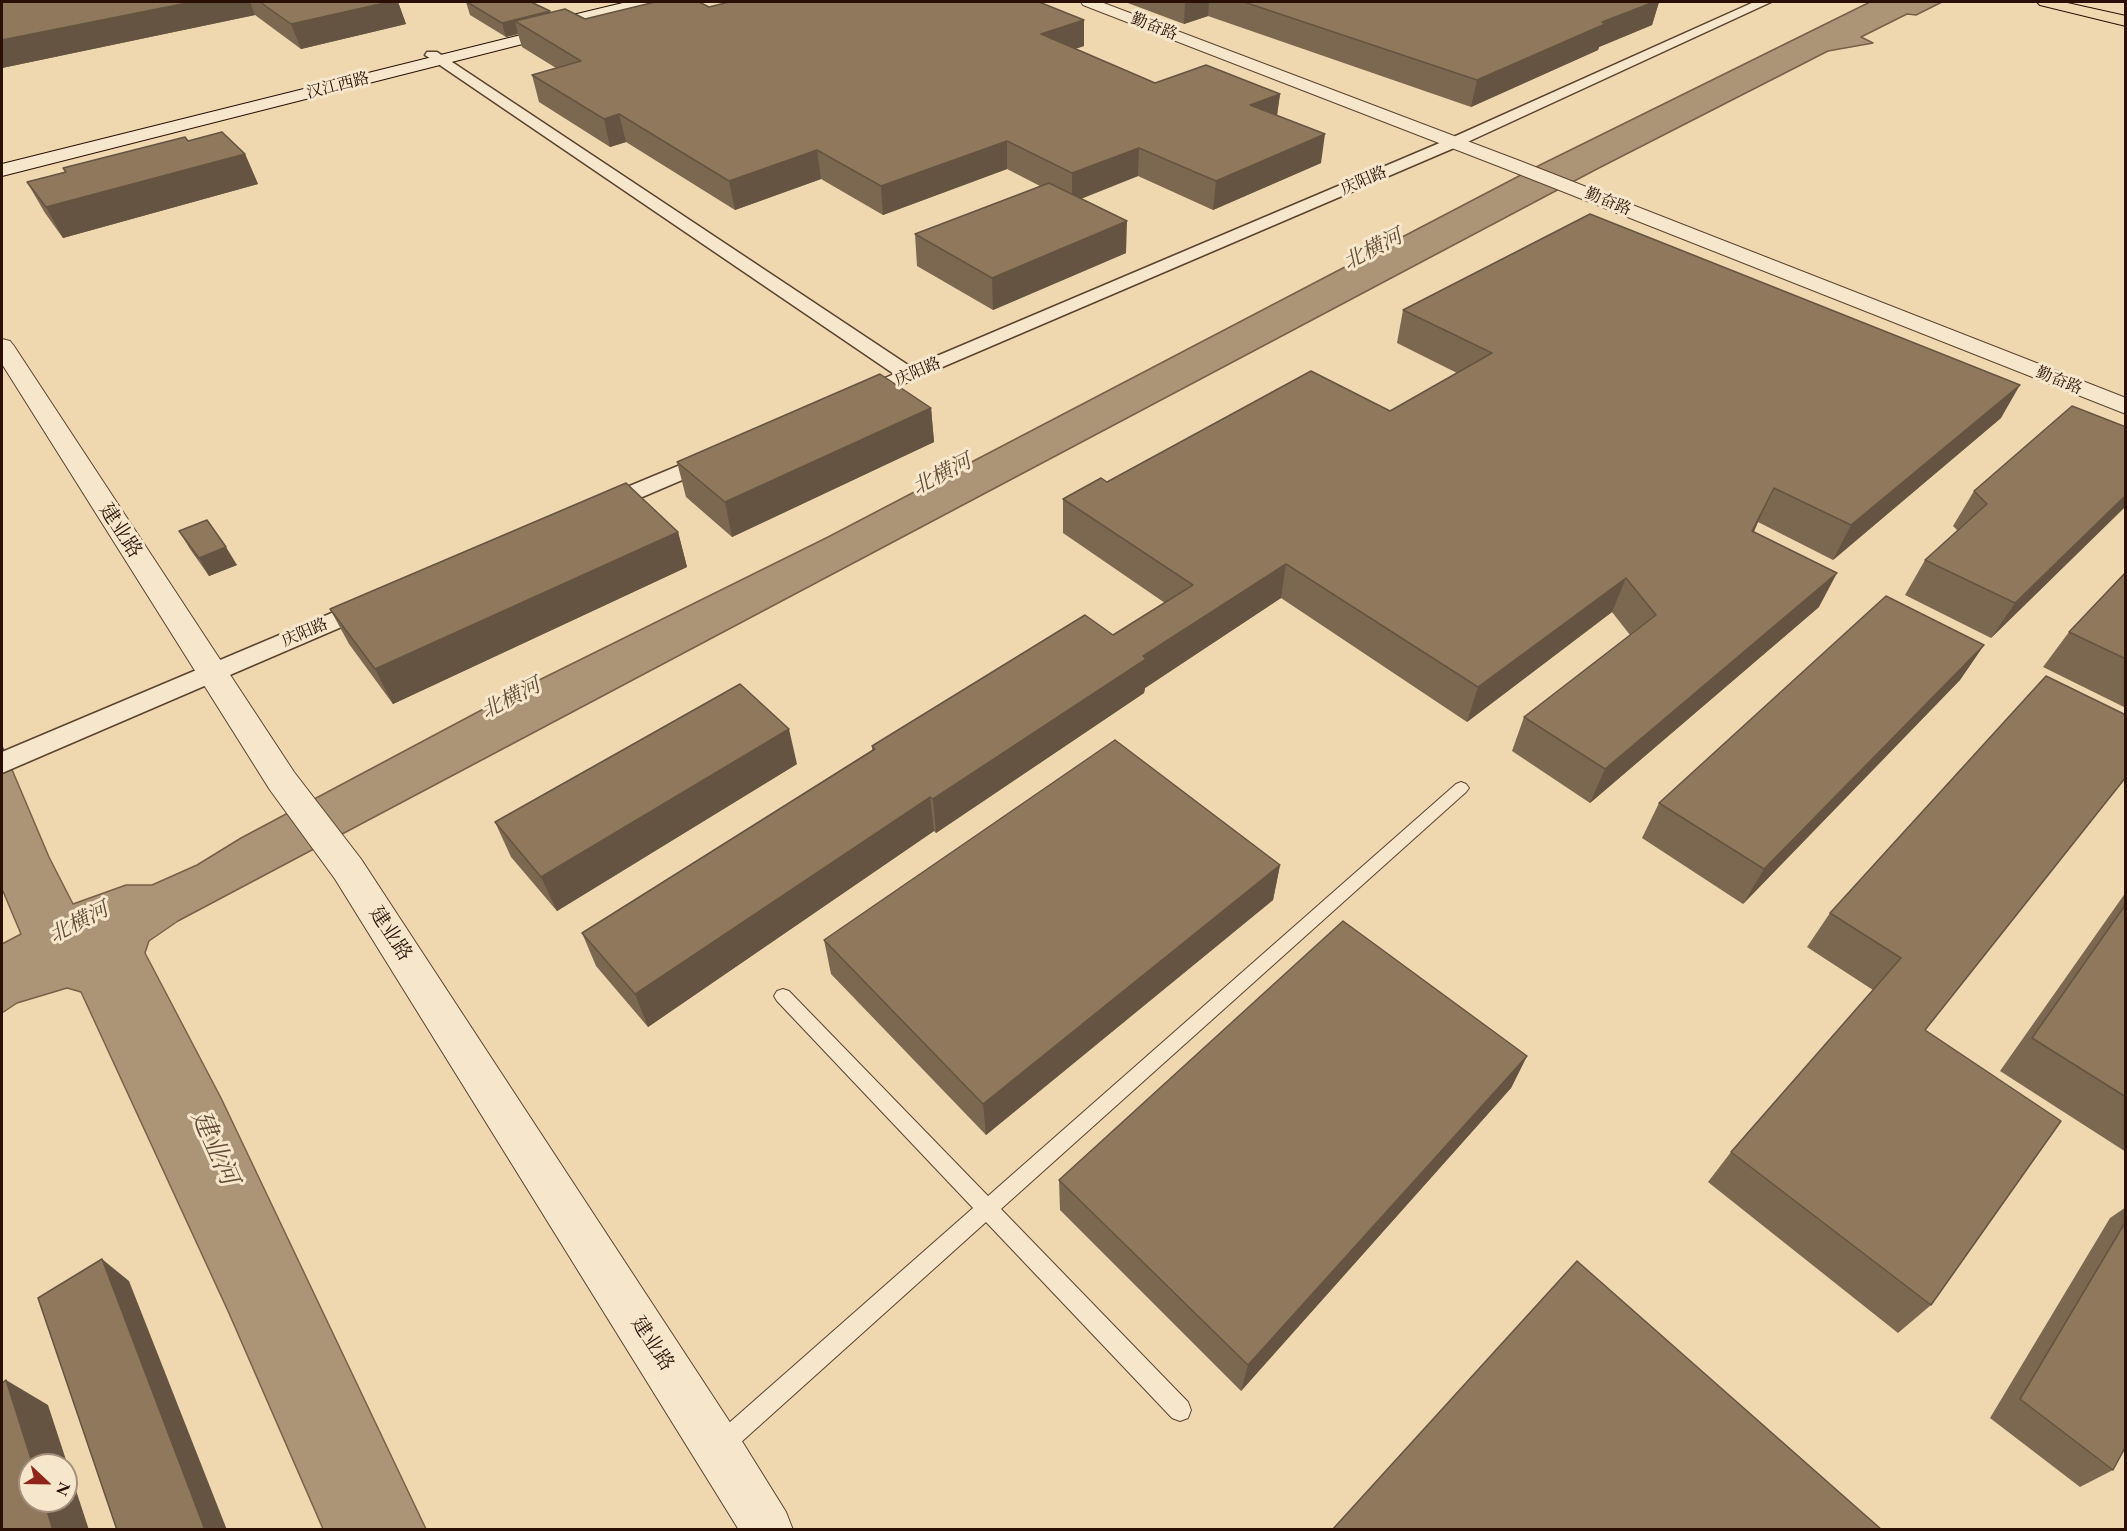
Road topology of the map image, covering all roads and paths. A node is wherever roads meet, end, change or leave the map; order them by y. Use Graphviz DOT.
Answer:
graph roads {
  1 [pos="645,2"];
  2 [pos="1088,2"];
  3 [pos="1764,2"];
  4 [pos="2045,2"];
  5 [pos="2080,2"];
  6 [pos="663,4"];
  7 [pos="2126,13"];
  8 [pos="2126,21"];
  9 [pos="437,58"];
  10 [pos="1455,142"];
  11 [pos="2,161"];
  12 [pos="2,170"];
  13 [pos="2,346"];
  14 [pos="909,375"];
  15 [pos="2126,407"];
  16 [pos="832,408"];
  17 [pos="734,450"];
  18 [pos="581,515"];
  19 [pos="385,598"];
  20 [pos="210,673"];
  21 [pos="2,763"];
  22 [pos="1461,788"];
  23 [pos="783,996"];
  24 [pos="986,1208"];
  25 [pos="1180,1410"];
  26 [pos="718,1447"];
  27 [pos="768,1530"];
  1 -- 9 [label="street, 汉江西路"];
  2 -- 10 [label="street, 勤奋路"];
  3 -- 10 [label="street, 庆阳路"];
  4 -- 8 [label="main road"];
  5 -- 7 [label="main road"];
  6 -- 9 [label="street, 汉江西路"];
  9 -- 11 [label="street, 汉江西路"];
  9 -- 12 [label="street, 汉江西路"];
  9 -- 14 [label="street"];
  10 -- 14 [label="street, 庆阳路"];
  10 -- 15 [label="street, 勤奋路"];
  13 -- 20 [label="street, 建业路"];
  14 -- 16 [label="street, 庆阳路"];
  17 -- 18 [label="street"];
  19 -- 20 [label="street, 庆阳路"];
  20 -- 21 [label="street, 庆阳路"];
  20 -- 26 [label="street, 建业路"];
  22 -- 24 [label="lane"];
  23 -- 24 [label="lane"];
  24 -- 25 [label="lane"];
  24 -- 26 [label="lane"];
  26 -- 27 [label="street, 建业路"];
}
